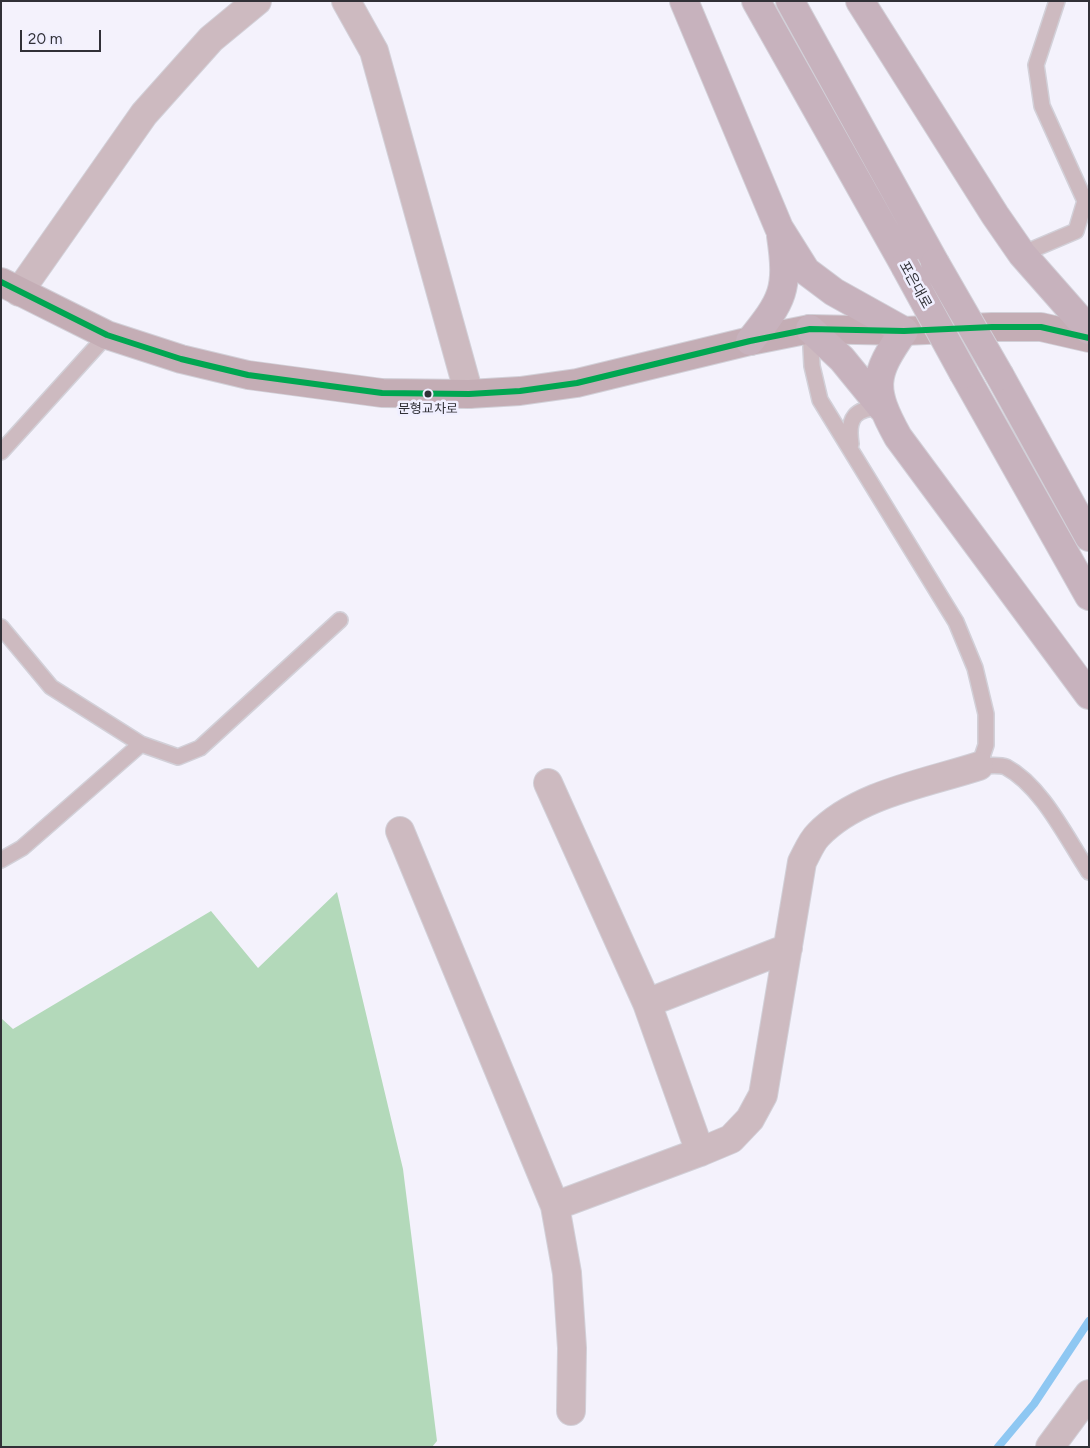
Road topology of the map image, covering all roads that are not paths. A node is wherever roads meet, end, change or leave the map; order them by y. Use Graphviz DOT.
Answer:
graph roads {
  1 [pos="258,1"];
  2 [pos="346,1"];
  3 [pos="684,1"];
  4 [pos="756,1"];
  5 [pos="790,1"];
  6 [pos="860,1"];
  7 [pos="1057,1"];
  8 [pos="779,228"];
  9 [pos="1022,254"];
  10 [pos="10,287"];
  11 [pos="810,329"];
  12 [pos="1089,330"];
  13 [pos="904,331"];
  14 [pos="107,336"];
  15 [pos="1089,338"];
  16 [pos="750,341"];
  17 [pos="469,394"];
  18 [pos="882,408"];
  19 [pos="852,450"];
  20 [pos="1,452"];
  21 [pos="1089,537"];
  22 [pos="1089,596"];
  23 [pos="340,620"];
  24 [pos="1,626"];
  25 [pos="1089,695"];
  26 [pos="141,744"];
  27 [pos="979,766"];
  28 [pos="548,783"];
  29 [pos="400,831"];
  30 [pos="1,860"];
  31 [pos="1089,872"];
  32 [pos="788,948"];
  33 [pos="647,1003"];
  34 [pos="700,1152"];
  35 [pos="554,1206"];
  36 [pos="1089,1394"];
  37 [pos="571,1411"];
  38 [pos="1050,1447"];
  1 -- 10 [label="street"];
  2 -- 17 [label="street"];
  3 -- 8 [label="highway"];
  4 -- 22 [label="highway, 포은대로, bridge"];
  5 -- 21 [label="highway, 포은대로, bridge"];
  6 -- 9 [label="highway"];
  7 -- 9 [label="lane"];
  8 -- 13 [label="highway"];
  8 -- 16 [label="highway"];
  9 -- 12 [label="highway"];
  10 -- 14 [label="street"];
  11 -- 13 [label="street"];
  11 -- 16 [label="street"];
  11 -- 18 [label="highway"];
  11 -- 19 [label="lane"];
  13 -- 15 [label="street"];
  13 -- 18 [label="highway"];
  14 -- 17 [label="street"];
  14 -- 20 [label="lane"];
  16 -- 17 [label="street"];
  18 -- 19 [label="lane"];
  18 -- 25 [label="highway"];
  19 -- 27 [label="lane"];
  23 -- 26 [label="lane"];
  24 -- 26 [label="lane"];
  26 -- 30 [label="lane"];
  27 -- 31 [label="lane"];
  27 -- 32 [label="street"];
  28 -- 33 [label="street"];
  29 -- 35 [label="street"];
  32 -- 33 [label="street"];
  32 -- 34 [label="street"];
  33 -- 34 [label="street"];
  34 -- 35 [label="street"];
  35 -- 37 [label="street"];
  36 -- 38 [label="street"];
}
